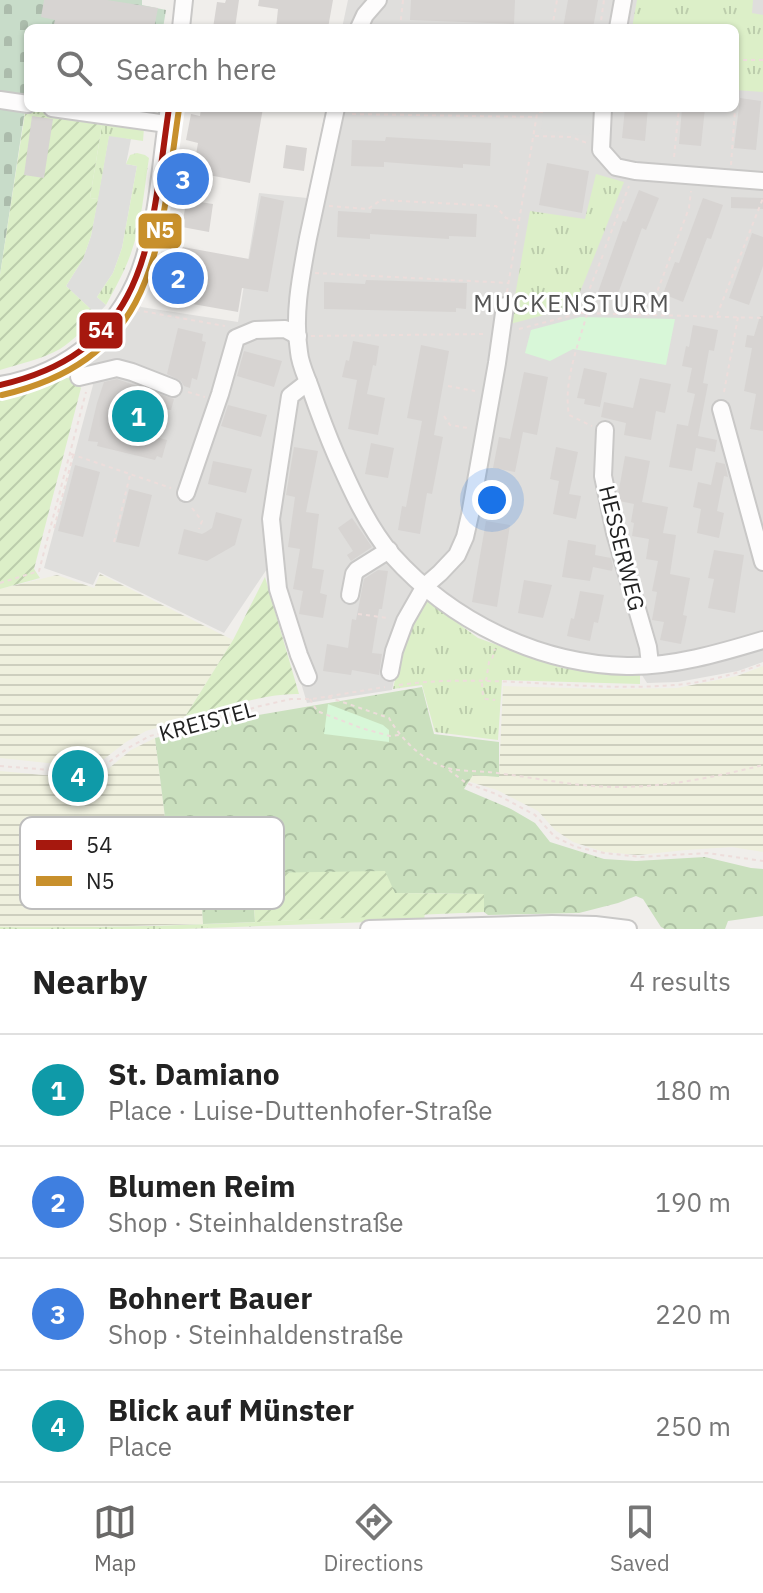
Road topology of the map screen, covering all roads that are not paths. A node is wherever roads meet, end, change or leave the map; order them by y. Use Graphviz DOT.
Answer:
graph roads {
  1 [pos="184,0"];
  2 [pos="378,0"];
  3 [pos="623,0"];
  4 [pos="181,24"];
  5 [pos="361,24"];
  6 [pos="619,24"];
  7 [pos="0,100"];
  8 [pos="24,103"];
  9 [pos="110,112"];
  10 [pos="336,112"];
  11 [pos="603,112"];
  12 [pos="168,116"];
  13 [pos="763,181"];
  14 [pos="505,306"];
  15 [pos="298,336"];
  16 [pos="79,377"];
  17 [pos="308,382"];
  18 [pos="0,385"];
  19 [pos="173,388"];
  20 [pos="721,409"];
  21 [pos="605,430"];
  22 [pos="183,492"];
  23 [pos="389,550"];
  24 [pos="763,562"];
  25 [pos="425,586"];
  26 [pos="350,595"];
  27 [pos="763,640"];
  28 [pos="650,664"];
  29 [pos="390,672"];
  30 [pos="308,677"];
  31 [pos="369,929"];
  32 [pos="628,929"];
  1 -- 4 [label="street"];
  2 -- 5 [label="street"];
  3 -- 6 [label="street"];
  7 -- 8 [label="street"];
  9 -- 12 [label="street"];
  10 -- 15 [label="street"];
  11 -- 13 [label="street"];
  12 -- 18 [label="street"];
  14 -- 25 [label="street"];
  15 -- 17 [label="street"];
  15 -- 22 [label="street"];
  16 -- 19 [label="street"];
  17 -- 23 [label="street"];
  17 -- 30 [label="street"];
  20 -- 24 [label="street"];
  21 -- 28 [label="street, HESSERWEG"];
  23 -- 25 [label="street"];
  23 -- 26 [label="street"];
  25 -- 28 [label="street"];
  25 -- 29 [label="street"];
  27 -- 28 [label="street"];
  31 -- 32 [label="street"];
}
